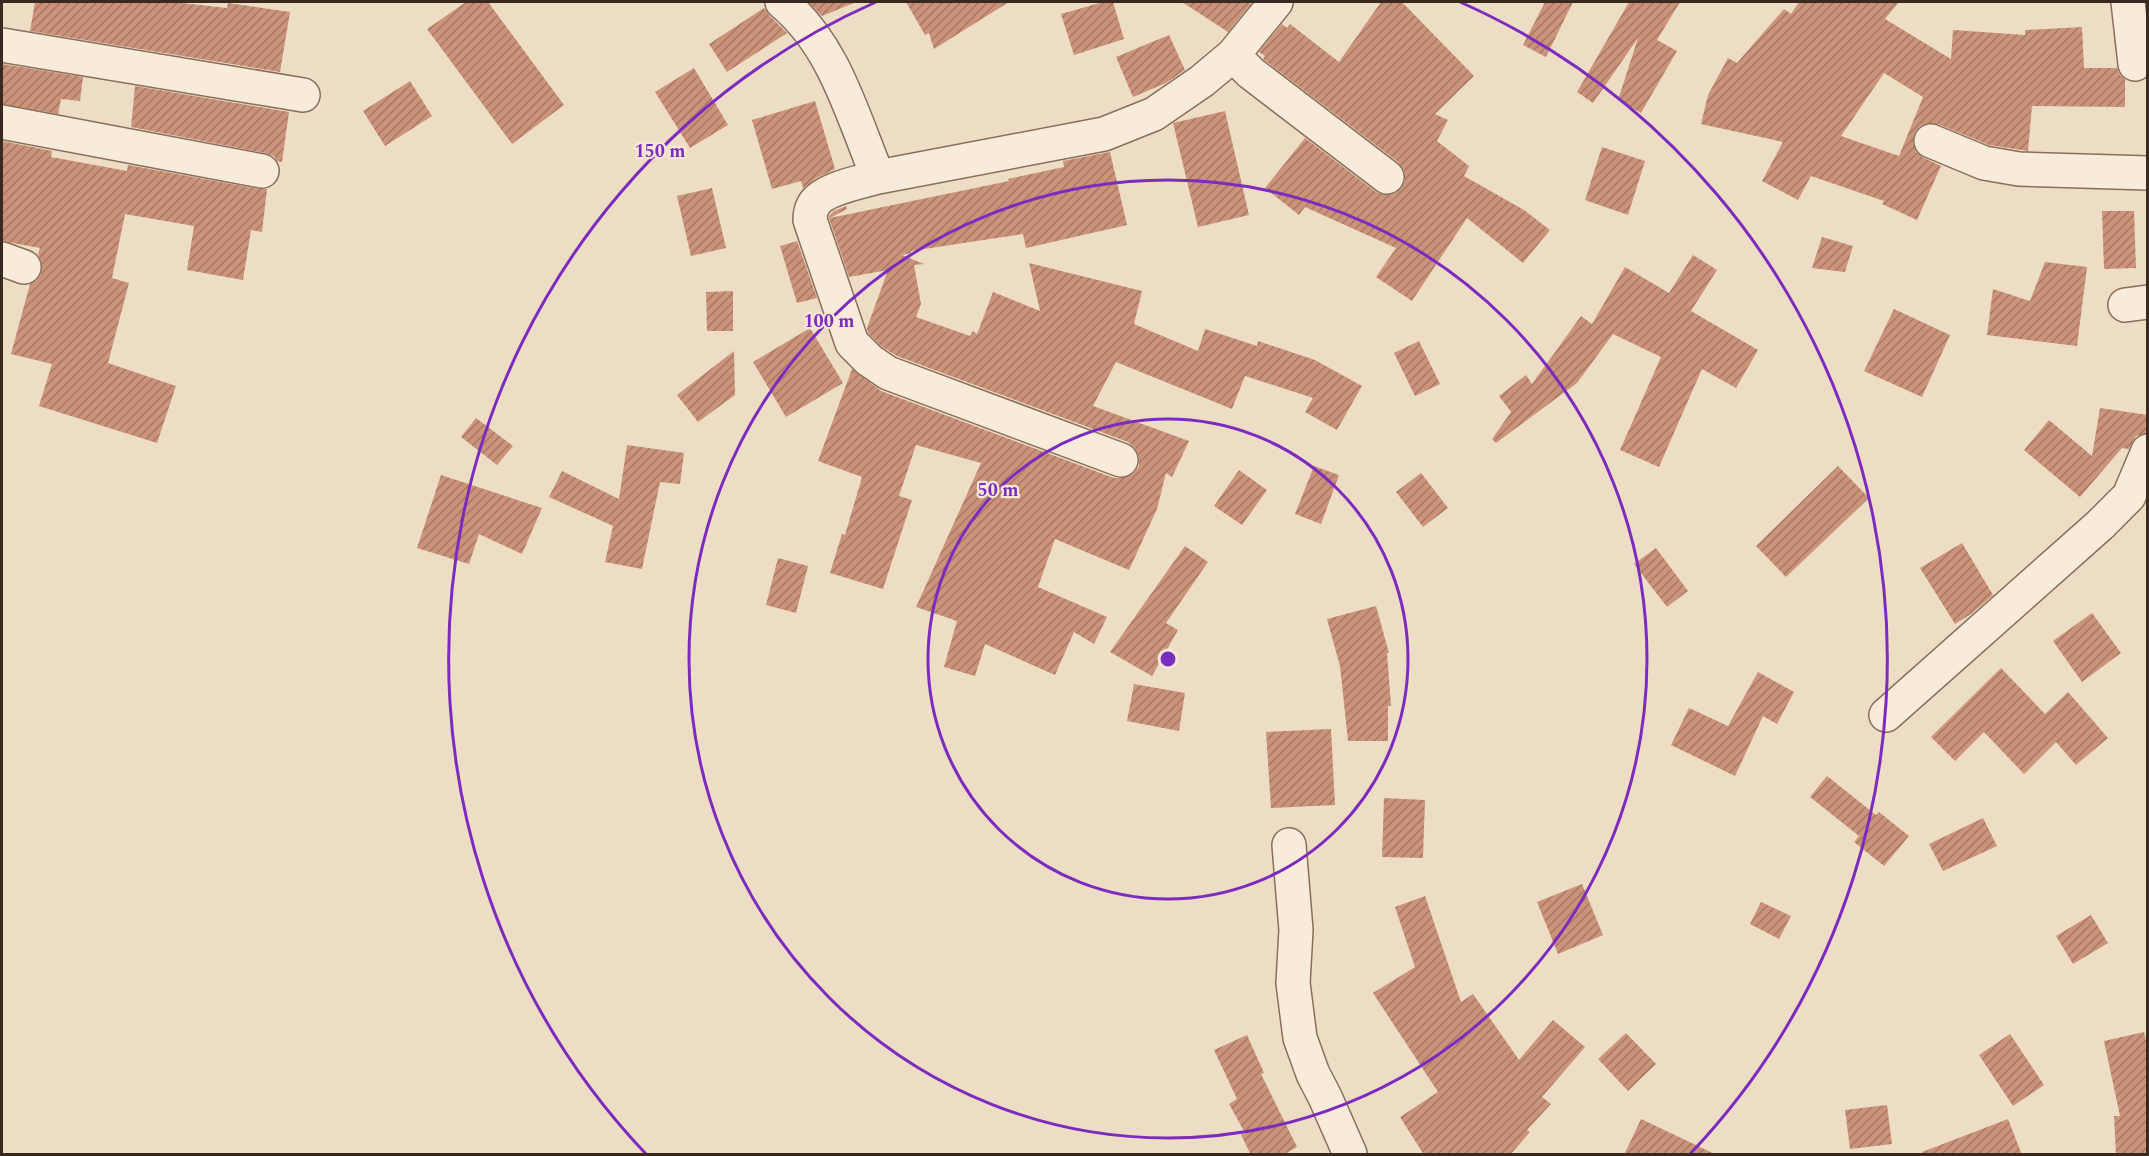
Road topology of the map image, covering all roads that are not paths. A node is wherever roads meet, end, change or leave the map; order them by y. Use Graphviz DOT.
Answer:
graph roads {
  1 [pos="782,2"];
  2 [pos="1276,2"];
  3 [pos="2128,2"];
  4 [pos="2,45"];
  5 [pos="1233,55"];
  6 [pos="2135,64"];
  7 [pos="303,95"];
  8 [pos="2,122"];
  9 [pos="1931,141"];
  10 [pos="262,171"];
  11 [pos="2148,173"];
  12 [pos="878,177"];
  13 [pos="1387,177"];
  14 [pos="2148,451"];
  15 [pos="1121,460"];
  16 [pos="1886,715"];
  17 [pos="1289,845"];
  18 [pos="1350,1155"];
  1 -- 12 [label="street"];
  2 -- 5 [label="street"];
  3 -- 6 [label="street"];
  4 -- 7 [label="street"];
  5 -- 12 [label="street"];
  5 -- 13 [label="street"];
  8 -- 10 [label="street"];
  9 -- 11 [label="street"];
  12 -- 15 [label="street"];
  14 -- 16 [label="street"];
  17 -- 18 [label="street"];
}
